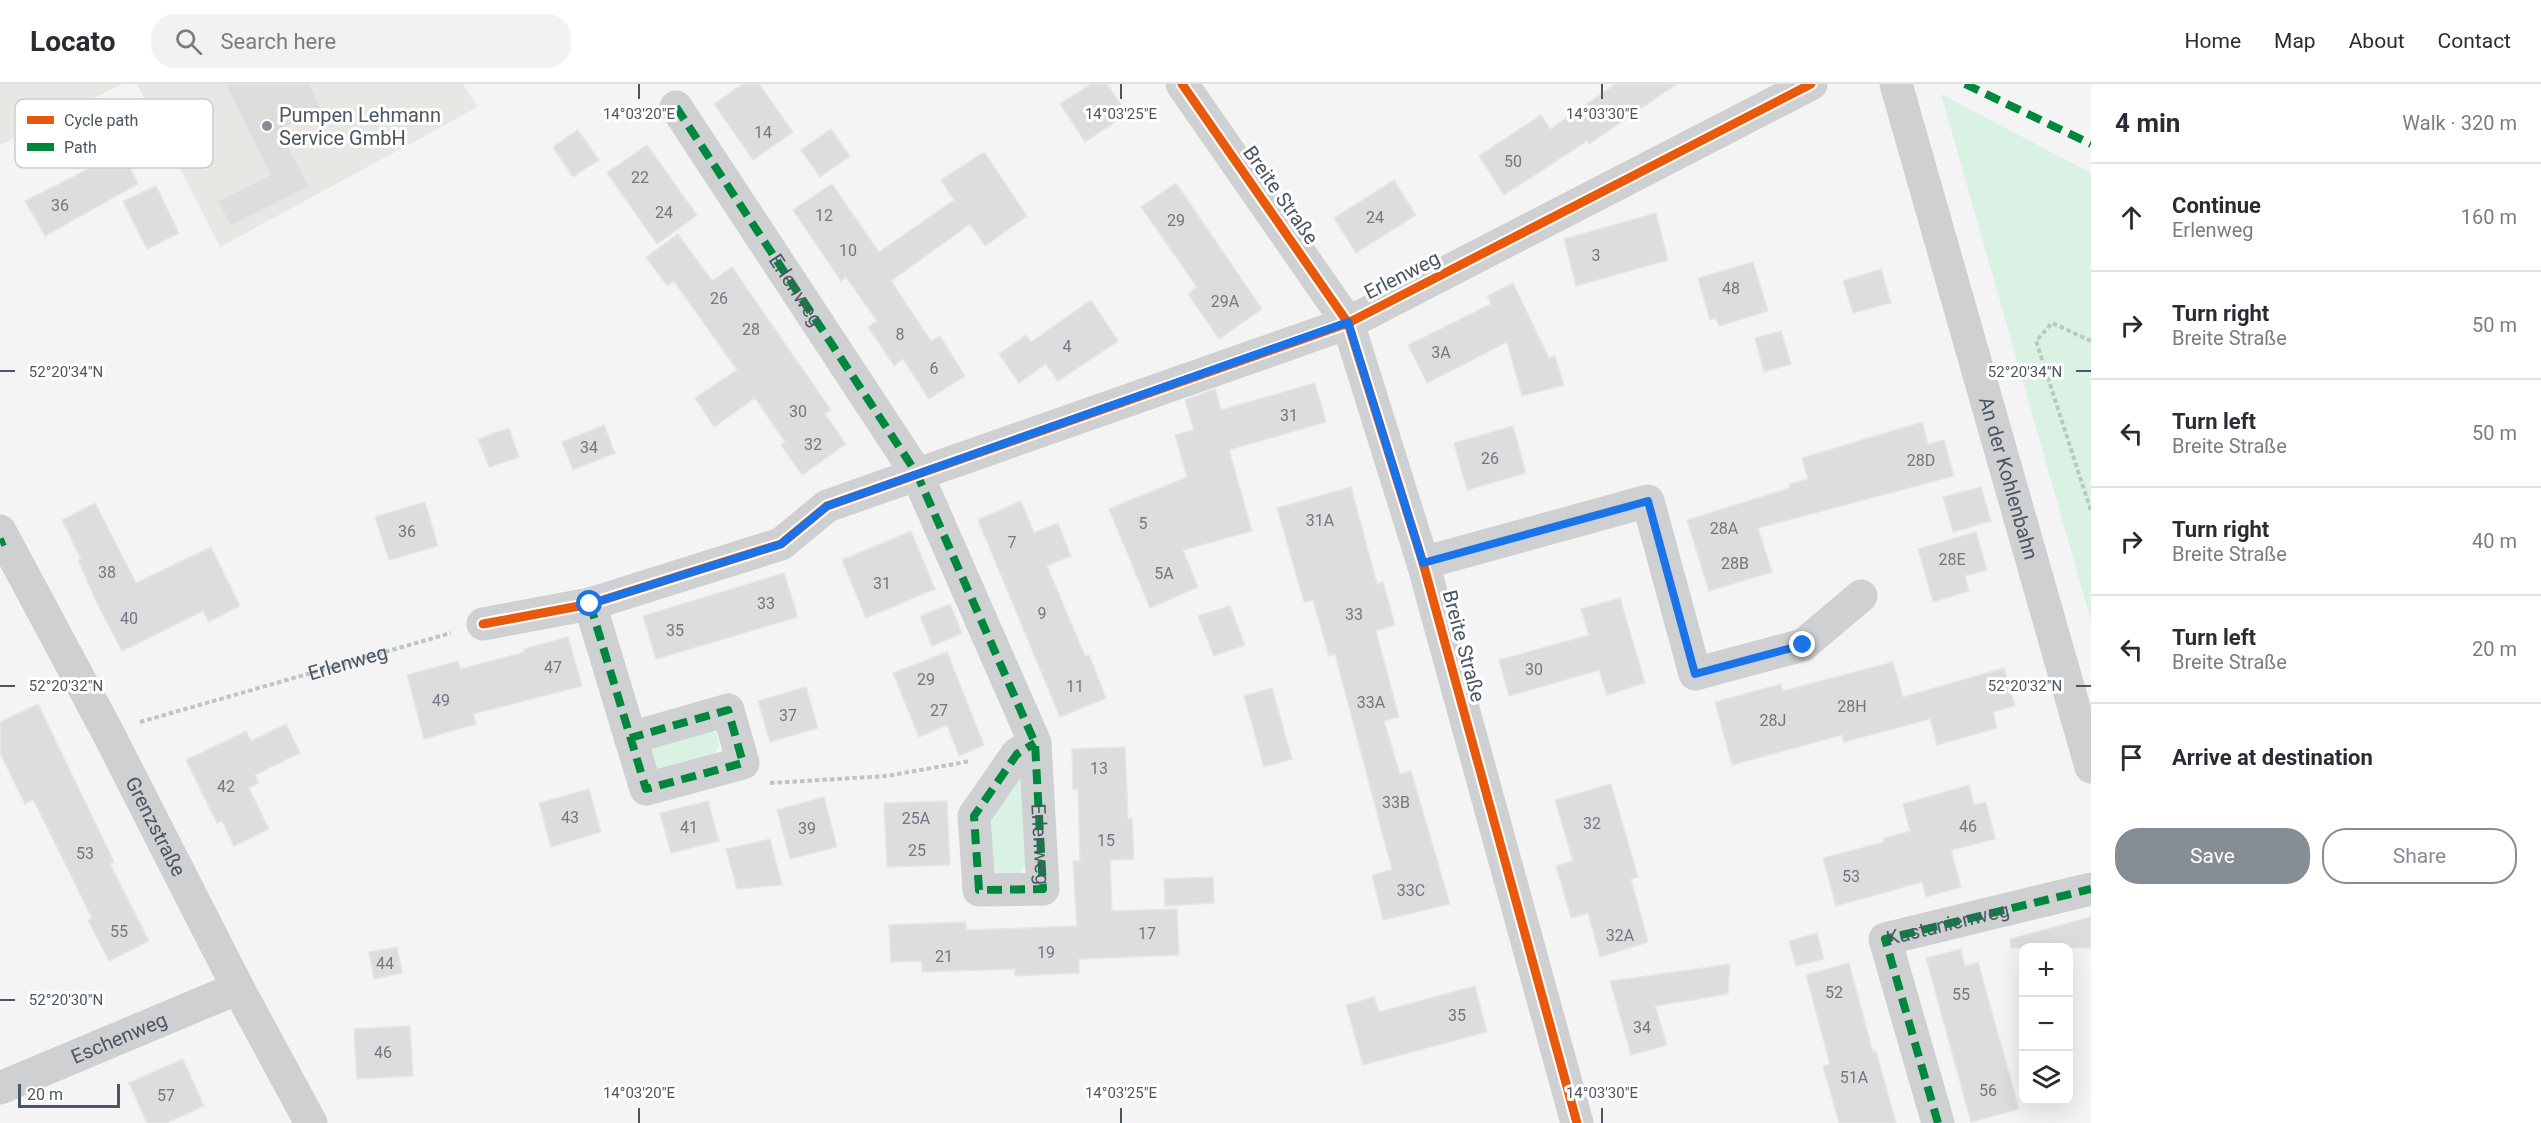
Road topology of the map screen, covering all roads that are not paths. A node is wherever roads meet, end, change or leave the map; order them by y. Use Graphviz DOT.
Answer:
graph roads {
  1 [pos="1182,84"];
  2 [pos="1811,84"];
  3 [pos="1896,84"];
  4 [pos="676,107"];
  5 [pos="1348,322"];
  6 [pos="917,474"];
  7 [pos="2,539"];
  8 [pos="1423,563"];
  9 [pos="1861,597"];
  10 [pos="590,604"];
  11 [pos="483,624"];
  12 [pos="630,738"];
  13 [pos="1026,748"];
  14 [pos="2091,767"];
  15 [pos="2091,889"];
  16 [pos="238,988"];
  17 [pos="0,1088"];
  18 [pos="311,1123"];
  19 [pos="1577,1123"];
  20 [pos="1938,1123"];
  1 -- 5 [label="street, Breite Straße"];
  2 -- 5 [label="street, Erlenweg"];
  3 -- 14 [label="street, An der Kohlenbahn"];
  4 -- 6 [label="street, Erlenweg"];
  5 -- 6 [label="street, Erlenweg"];
  5 -- 8 [label="street, Breite Straße"];
  6 -- 10 [label="street, Erlenweg"];
  6 -- 13 [label="street, Erlenweg"];
  7 -- 16 [label="street, Grenzstraße"];
  8 -- 9 [label="street"];
  8 -- 19 [label="street, Breite Straße"];
  10 -- 11 [label="street, Erlenweg"];
  10 -- 12 [label="street"];
  12 -- 12 [label="street"];
  15 -- 20 [label="street, Kastanienweg"];
  16 -- 17 [label="street, Eschenweg"];
  16 -- 18 [label="street, Grenzstraße"];
}
